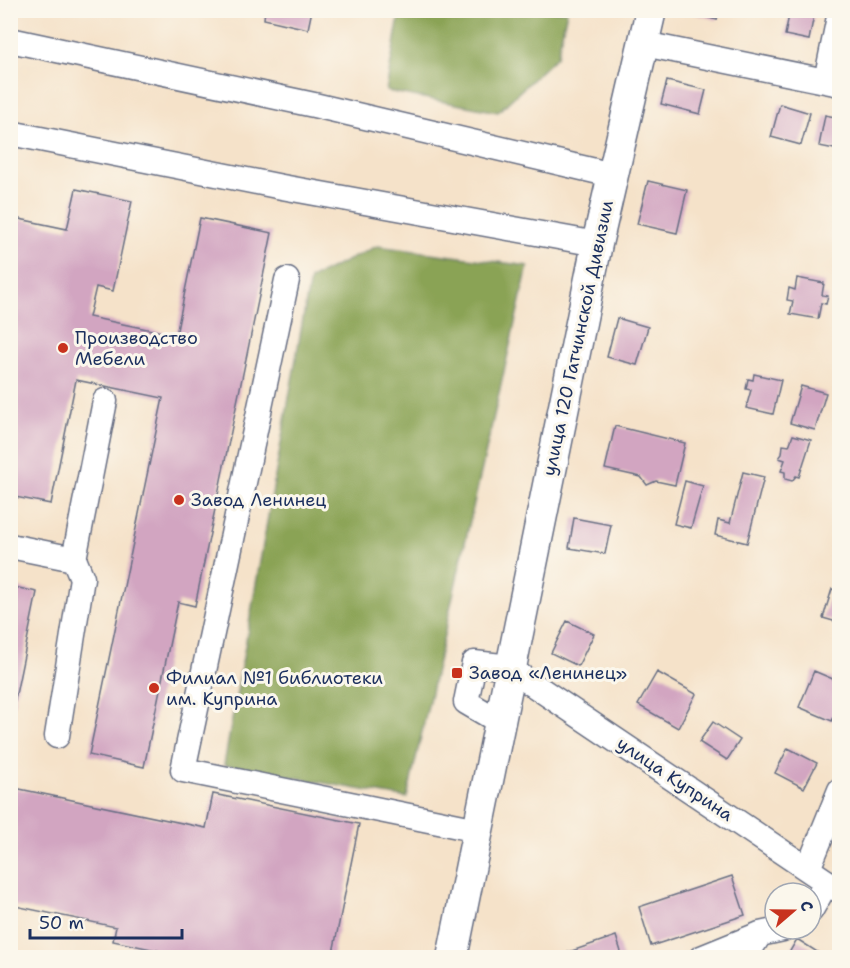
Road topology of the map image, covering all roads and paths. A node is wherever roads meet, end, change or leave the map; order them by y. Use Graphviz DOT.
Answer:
graph roads {
  1 [pos="651,10"];
  2 [pos="840,12"];
  3 [pos="10,40"];
  4 [pos="644,44"];
  5 [pos="833,82"];
  6 [pos="10,133"];
  7 [pos="612,175"];
  8 [pos="597,244"];
  9 [pos="287,280"];
  10 [pos="105,401"];
  11 [pos="10,546"];
  12 [pos="74,559"];
  13 [pos="511,668"];
  14 [pos="57,736"];
  15 [pos="840,790"];
  16 [pos="478,830"];
  17 [pos="825,881"];
  18 [pos="763,935"];
  19 [pos="763,940"];
  20 [pos="452,957"];
  21 [pos="701,957"];
  22 [pos="745,957"];
  1 -- 4 [label="main road, улица 120 Гатчинской Дивизии"];
  2 -- 5 [label="street"];
  3 -- 7 [label="street"];
  4 -- 5 [label="street"];
  4 -- 7 [label="main road, улица 120 Гатчинской Дивизии"];
  6 -- 8 [label="street"];
  7 -- 8 [label="main road, улица 120 Гатчинской Дивизии"];
  8 -- 13 [label="main road, улица 120 Гатчинской Дивизии"];
  9 -- 16 [label="street"];
  10 -- 12 [label="street"];
  11 -- 12 [label="street"];
  12 -- 14 [label="street"];
  13 -- 16 [label="main road, улица 120 Гатчинской Дивизии"];
  13 -- 17 [label="street, улица Куприна"];
  15 -- 17 [label="street"];
  16 -- 20 [label="main road, улица 120 Гатчинской Дивизии"];
  18 -- 21 [label="street"];
  19 -- 22 [label="street"];
}
